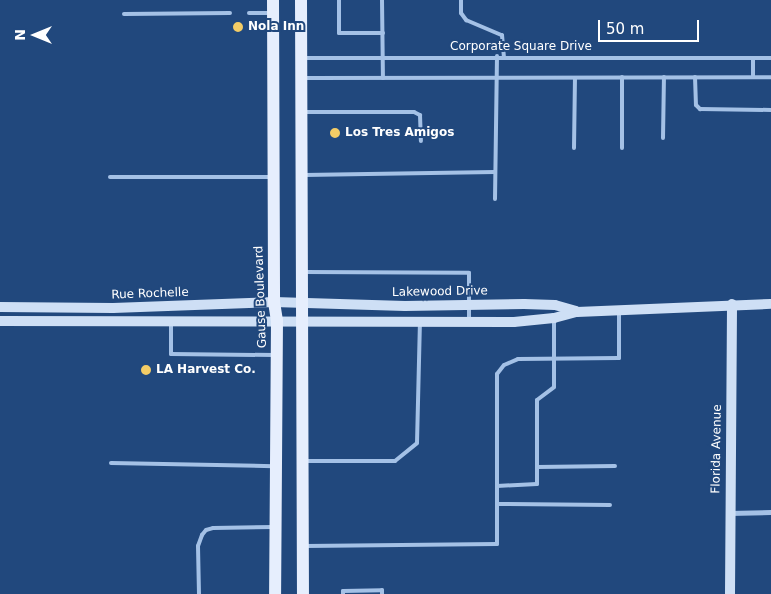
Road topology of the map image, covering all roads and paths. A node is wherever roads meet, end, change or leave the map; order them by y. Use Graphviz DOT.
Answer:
graph roads {
  1 [pos="301,0"];
  2 [pos="339,0"];
  3 [pos="382,0"];
  4 [pos="461,0"];
  5 [pos="273,6"];
  6 [pos="230,13"];
  7 [pos="249,13"];
  8 [pos="124,14"];
  9 [pos="383,32"];
  10 [pos="497,56"];
  11 [pos="504,56"];
  12 [pos="302,58"];
  13 [pos="383,58"];
  14 [pos="753,58"];
  15 [pos="771,58"];
  16 [pos="622,77"];
  17 [pos="664,77"];
  18 [pos="695,77"];
  19 [pos="753,77"];
  20 [pos="771,77"];
  21 [pos="302,78"];
  22 [pos="383,78"];
  23 [pos="496,78"];
  24 [pos="576,78"];
  25 [pos="771,110"];
  26 [pos="302,112"];
  27 [pos="663,138"];
  28 [pos="420,141"];
  29 [pos="574,148"];
  30 [pos="622,148"];
  31 [pos="495,172"];
  32 [pos="302,175"];
  33 [pos="110,176"];
  34 [pos="273,176"];
  35 [pos="495,199"];
  36 [pos="302,272"];
  37 [pos="274,302"];
  38 [pos="302,303"];
  39 [pos="469,304"];
  40 [pos="732,304"];
  41 [pos="771,304"];
  42 [pos="421,305"];
  43 [pos="0,307"];
  44 [pos="42,307"];
  45 [pos="619,310"];
  46 [pos="577,312"];
  47 [pos="554,318"];
  48 [pos="171,320"];
  49 [pos="277,320"];
  50 [pos="0,321"];
  51 [pos="42,321"];
  52 [pos="302,322"];
  53 [pos="420,322"];
  54 [pos="470,322"];
  55 [pos="277,355"];
  56 [pos="556,358"];
  57 [pos="302,461"];
  58 [pos="111,462"];
  59 [pos="276,466"];
  60 [pos="615,466"];
  61 [pos="536,467"];
  62 [pos="497,486"];
  63 [pos="497,504"];
  64 [pos="610,505"];
  65 [pos="771,512"];
  66 [pos="729,513"];
  67 [pos="276,527"];
  68 [pos="303,546"];
  69 [pos="199,594"];
  70 [pos="276,594"];
  71 [pos="303,594"];
  72 [pos="343,594"];
  73 [pos="382,594"];
  74 [pos="730,594"];
  1 -- 12 [label="main road"];
  2 -- 9 [label="lane"];
  3 -- 9 [label="lane"];
  4 -- 11 [label="lane"];
  5 -- 7 [label="lane"];
  5 -- 34 [label="main road, Gause Boulevard"];
  6 -- 8 [label="lane"];
  9 -- 13 [label="lane"];
  10 -- 11 [label="lane, Corporate Square Drive"];
  10 -- 13 [label="lane, Corporate Square Drive"];
  10 -- 23 [label="lane"];
  11 -- 14 [label="lane, Corporate Square Drive"];
  12 -- 13 [label="lane, Corporate Square Drive"];
  12 -- 21 [label="main road"];
  13 -- 22 [label="lane"];
  14 -- 15 [label="lane, Corporate Square Drive"];
  14 -- 19 [label="lane"];
  16 -- 17 [label="lane"];
  16 -- 24 [label="lane"];
  16 -- 30 [label="lane"];
  17 -- 18 [label="lane"];
  17 -- 27 [label="lane"];
  18 -- 19 [label="lane"];
  18 -- 25 [label="lane"];
  19 -- 20 [label="lane"];
  21 -- 22 [label="lane"];
  21 -- 26 [label="main road"];
  22 -- 23 [label="lane"];
  23 -- 24 [label="lane"];
  23 -- 31 [label="lane"];
  24 -- 29 [label="lane"];
  26 -- 28 [label="lane"];
  26 -- 32 [label="main road"];
  31 -- 32 [label="lane"];
  31 -- 35 [label="lane"];
  32 -- 36 [label="main road"];
  33 -- 34 [label="lane"];
  34 -- 37 [label="main road, Gause Boulevard"];
  36 -- 38 [label="main road"];
  36 -- 39 [label="lane"];
  37 -- 38 [label="street, Rue Rochelle"];
  37 -- 44 [label="street, Rue Rochelle"];
  37 -- 49 [label="main road, Gause Boulevard"];
  38 -- 42 [label="street, Lakewood Drive"];
  38 -- 52 [label="main road"];
  39 -- 42 [label="street, Lakewood Drive"];
  39 -- 46 [label="street, Lakewood Drive"];
  39 -- 54 [label="lane"];
  40 -- 41 [label="street, Lakewood Drive"];
  40 -- 45 [label="street, Lakewood Drive"];
  40 -- 66 [label="street, Florida Avenue"];
  42 -- 53 [label="street"];
  43 -- 44 [label="street, Rue Rochelle"];
  44 -- 51 [label="street"];
  45 -- 46 [label="street, Lakewood Drive"];
  45 -- 56 [label="lane"];
  46 -- 47 [label="street, Lakewood Drive"];
  47 -- 54 [label="street, Lakewood Drive"];
  47 -- 56 [label="lane"];
  48 -- 49 [label="street, Rue Rochelle"];
  48 -- 51 [label="street, Rue Rochelle"];
  48 -- 55 [label="lane"];
  49 -- 52 [label="street, Rue Rochelle"];
  49 -- 55 [label="main road, Gause Boulevard"];
  50 -- 51 [label="street, Rue Rochelle"];
  52 -- 53 [label="street, Lakewood Drive"];
  52 -- 57 [label="main road"];
  53 -- 54 [label="street, Lakewood Drive"];
  53 -- 57 [label="lane"];
  55 -- 59 [label="main road, Gause Boulevard"];
  56 -- 61 [label="lane"];
  56 -- 62 [label="lane"];
  57 -- 68 [label="main road"];
  58 -- 59 [label="lane"];
  59 -- 67 [label="main road, Gause Boulevard"];
  60 -- 61 [label="lane"];
  61 -- 62 [label="lane"];
  62 -- 63 [label="lane"];
  63 -- 64 [label="lane"];
  63 -- 68 [label="lane"];
  65 -- 66 [label="street"];
  66 -- 74 [label="street, Florida Avenue"];
  67 -- 69 [label="lane"];
  67 -- 70 [label="main road, Gause Boulevard"];
  68 -- 71 [label="main road"];
  72 -- 73 [label="lane"];
}
